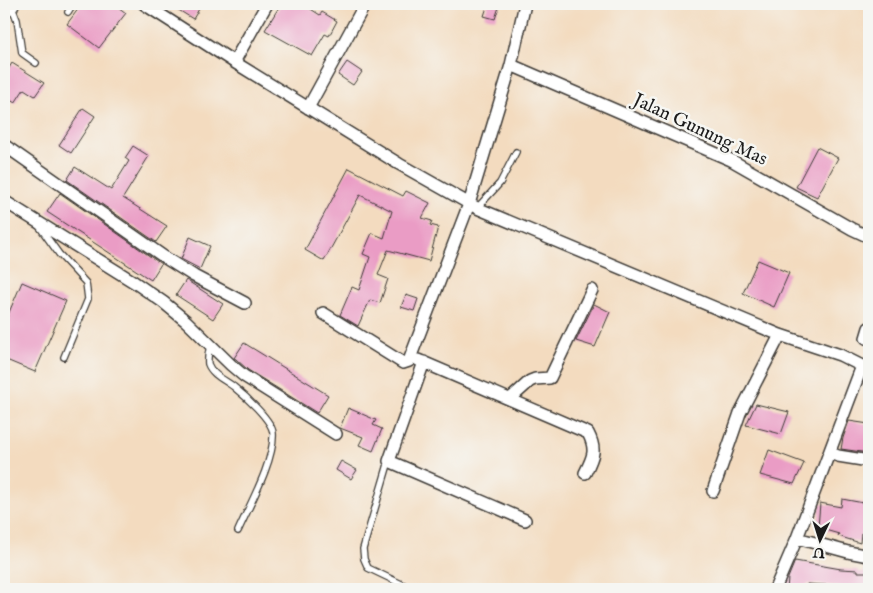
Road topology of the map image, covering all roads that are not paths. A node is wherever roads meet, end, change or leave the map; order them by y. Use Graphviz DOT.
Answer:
graph roads {
  1 [pos="10,4"];
  2 [pos="73,4"];
  3 [pos="144,4"];
  4 [pos="267,4"];
  5 [pos="365,4"];
  6 [pos="525,4"];
  7 [pos="4,8"];
  8 [pos="68,12"];
  9 [pos="234,62"];
  10 [pos="36,63"];
  11 [pos="511,65"];
  12 [pos="308,108"];
  13 [pos="4,145"];
  14 [pos="516,152"];
  15 [pos="4,201"];
  16 [pos="473,206"];
  17 [pos="35,220"];
  18 [pos="869,237"];
  19 [pos="592,290"];
  20 [pos="245,303"];
  21 [pos="323,314"];
  22 [pos="780,335"];
  23 [pos="210,344"];
  24 [pos="64,357"];
  25 [pos="412,357"];
  26 [pos="424,362"];
  27 [pos="866,366"];
  28 [pos="510,399"];
  29 [pos="336,434"];
  30 [pos="830,453"];
  31 [pos="389,461"];
  32 [pos="869,461"];
  33 [pos="585,473"];
  34 [pos="713,491"];
  35 [pos="525,520"];
  36 [pos="238,531"];
  37 [pos="797,538"];
  38 [pos="869,556"];
  39 [pos="412,589"];
  40 [pos="775,589"];
  1 -- 7 [label="main road"];
  1 -- 10 [label="lane"];
  2 -- 8 [label="lane"];
  3 -- 9 [label="street"];
  4 -- 9 [label="street"];
  5 -- 12 [label="street"];
  6 -- 11 [label="street"];
  9 -- 12 [label="street"];
  11 -- 16 [label="street"];
  11 -- 18 [label="street, Jalan Gunung Mas"];
  12 -- 16 [label="street"];
  13 -- 20 [label="street"];
  14 -- 16 [label="lane"];
  15 -- 17 [label="street"];
  16 -- 22 [label="street"];
  16 -- 25 [label="street"];
  17 -- 23 [label="street"];
  17 -- 24 [label="lane"];
  19 -- 28 [label="street"];
  21 -- 25 [label="street"];
  22 -- 27 [label="street"];
  22 -- 34 [label="street"];
  23 -- 29 [label="street"];
  23 -- 36 [label="lane"];
  25 -- 26 [label="street"];
  26 -- 28 [label="street"];
  26 -- 31 [label="street"];
  27 -- 30 [label="street"];
  28 -- 33 [label="street"];
  30 -- 32 [label="street"];
  30 -- 37 [label="street"];
  31 -- 35 [label="street"];
  31 -- 39 [label="lane"];
  37 -- 38 [label="street"];
  37 -- 40 [label="street"];
}
